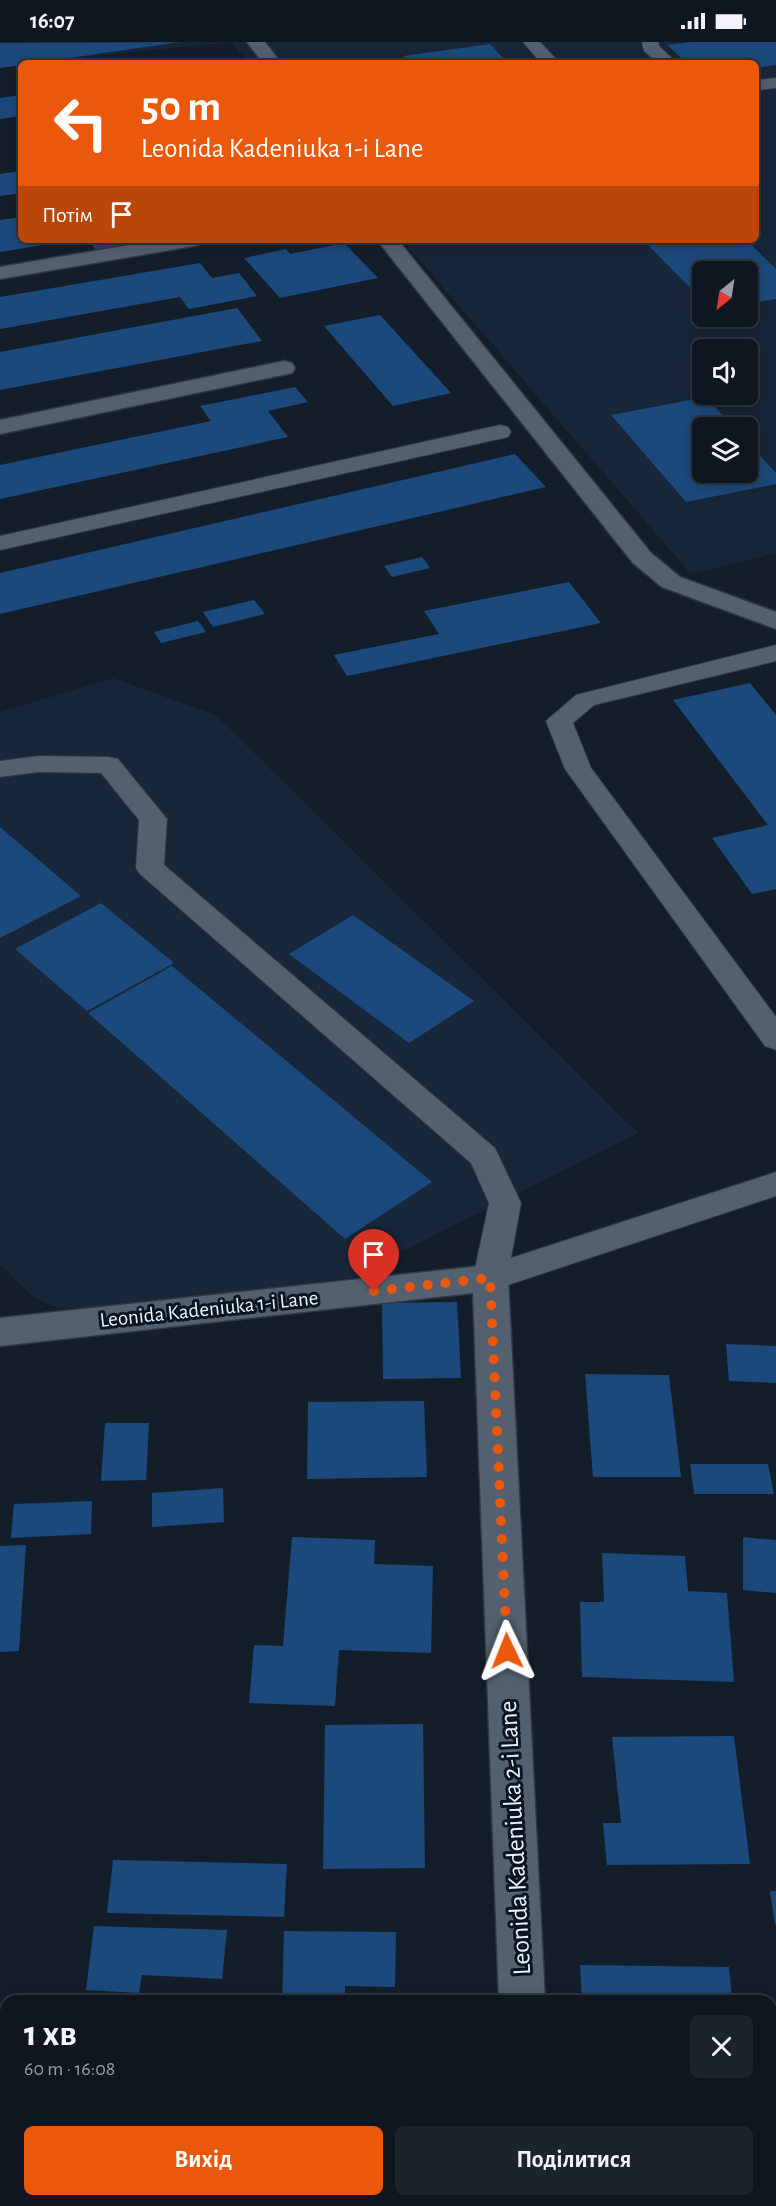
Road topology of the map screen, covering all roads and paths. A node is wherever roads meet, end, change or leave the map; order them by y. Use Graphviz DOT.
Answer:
graph roads {
  1 [pos="256,42"];
  2 [pos="531,42"];
  3 [pos="650,42"];
  4 [pos="270,60"];
  5 [pos="547,60"];
  6 [pos="665,60"];
  7 [pos="776,83"];
  8 [pos="759,86"];
  9 [pos="176,243"];
  10 [pos="389,243"];
  11 [pos="0,273"];
  12 [pos="284,368"];
  13 [pos="0,427"];
  14 [pos="500,432"];
  15 [pos="0,543"];
  16 [pos="776,621"];
  17 [pos="776,653"];
  18 [pos="0,769"];
  19 [pos="776,1039"];
  20 [pos="776,1184"];
  21 [pos="490,1278"];
  22 [pos="0,1332"];
  23 [pos="522,1995"];
  1 -- 4 [label="street"];
  2 -- 5 [label="lane"];
  3 -- 6 [label="lane"];
  7 -- 8 [label="lane"];
  9 -- 11 [label="street"];
  10 -- 16 [label="street"];
  12 -- 13 [label="street"];
  14 -- 15 [label="lane"];
  17 -- 19 [label="lane"];
  18 -- 21 [label="lane"];
  20 -- 21 [label="lane"];
  21 -- 22 [label="street, Leonida Kadeniuka 1-i Lane"];
  21 -- 23 [label="street, Leonida Kadeniuka 2-i Lane"];
}
